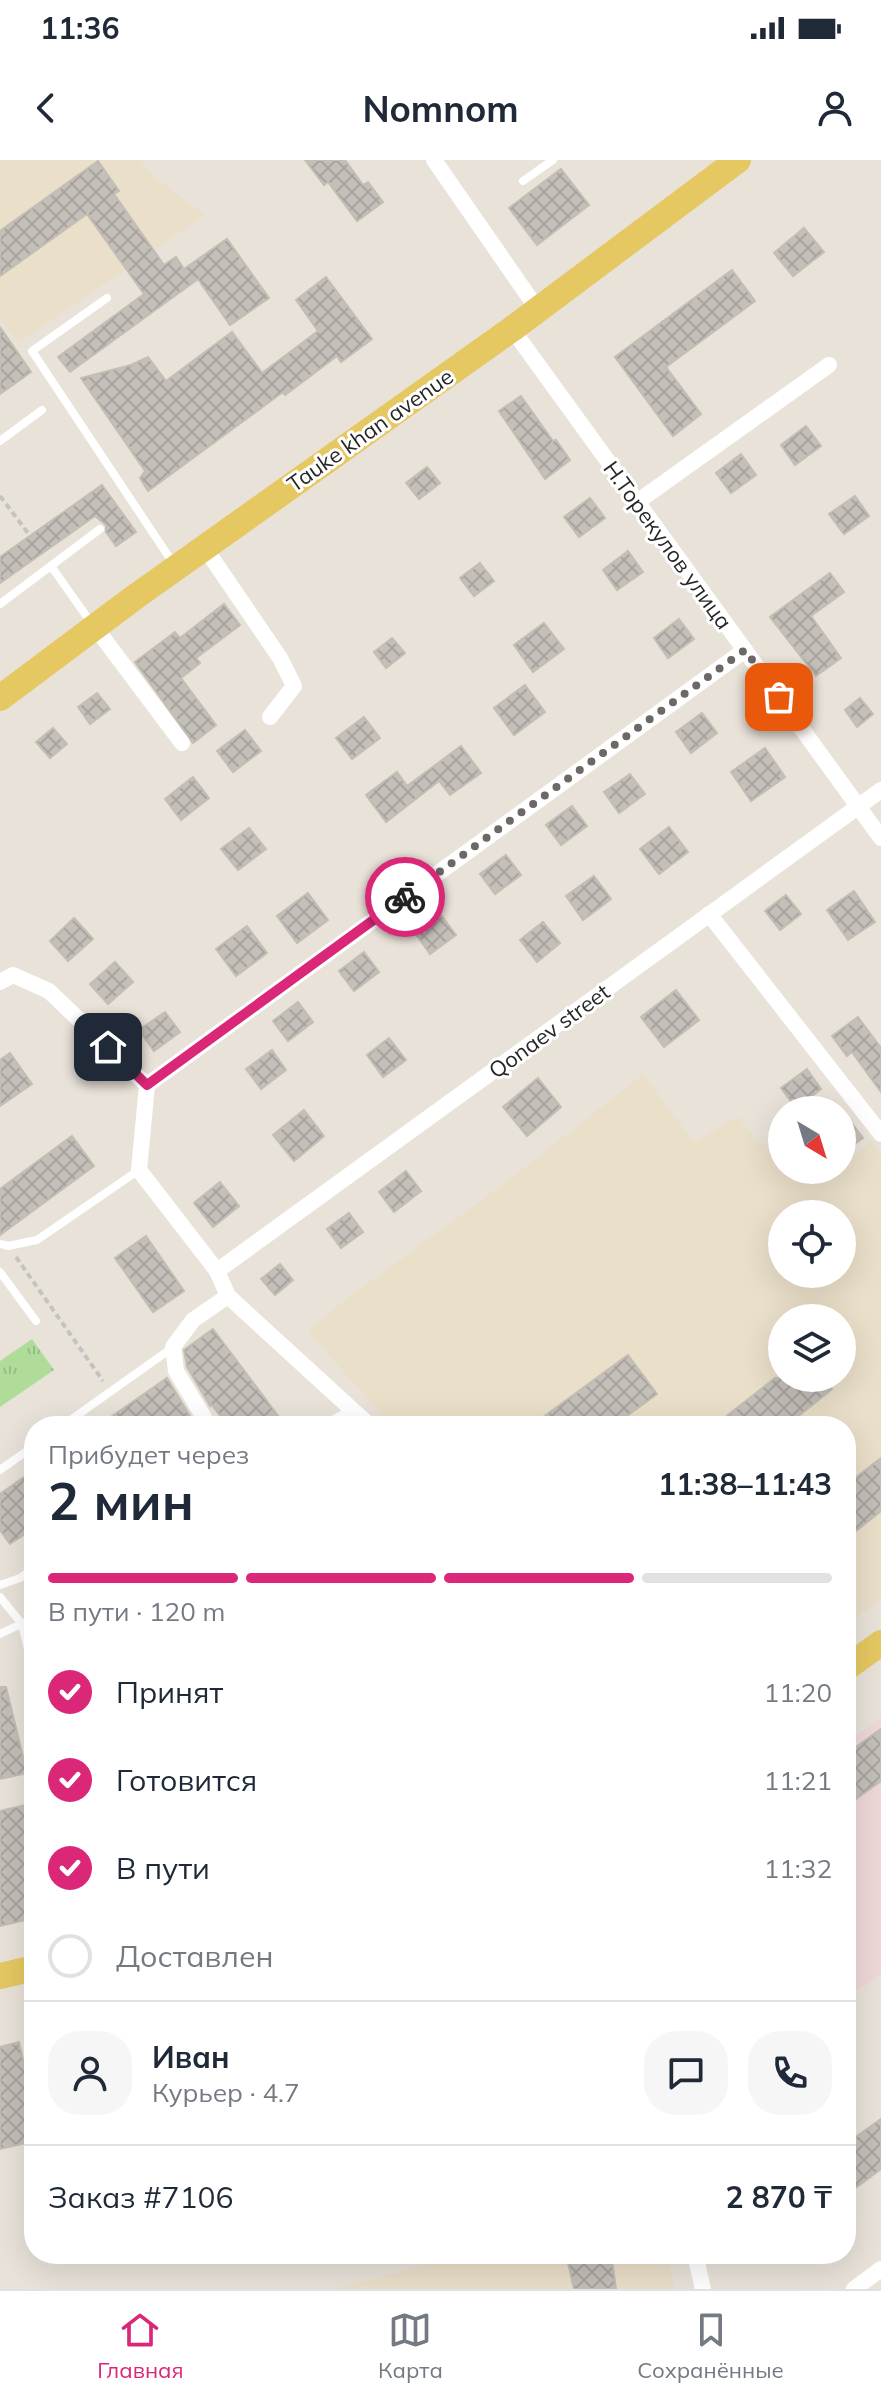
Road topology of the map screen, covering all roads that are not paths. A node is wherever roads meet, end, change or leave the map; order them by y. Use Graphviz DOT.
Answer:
graph roads {
  1 [pos="434,160"];
  2 [pos="553,160"];
  3 [pos="738,160"];
  4 [pos="523,181"];
  5 [pos="107,298"];
  6 [pos="538,310"];
  7 [pos="512,329"];
  8 [pos="829,365"];
  9 [pos="42,410"];
  10 [pos="0,441"];
  11 [pos="637,502"];
  12 [pos="100,529"];
  13 [pos="205,548"];
  14 [pos="51,566"];
  15 [pos="176,568"];
  16 [pos="0,604"];
  17 [pos="95,627"];
  18 [pos="745,650"];
  19 [pos="1,696"];
  20 [pos="270,717"];
  21 [pos="182,743"];
  22 [pos="881,790"];
  23 [pos="858,806"];
  24 [pos="881,838"];
  25 [pos="709,914"];
  26 [pos="6,978"];
  27 [pos="147,1085"];
  28 [pos="881,1134"];
  29 [pos="139,1170"];
  30 [pos="4,1245"];
  31 [pos="217,1271"];
  32 [pos="0,1272"];
  33 [pos="228,1296"];
  34 [pos="36,1321"];
  35 [pos="173,1347"];
  36 [pos="351,1409"];
  37 [pos="76,1416"];
  38 [pos="203,1416"];
  39 [pos="339,1416"];
  40 [pos="359,1416"];
  41 [pos="24,1453"];
  42 [pos="0,1470"];
  43 [pos="24,1575"];
  44 [pos="0,1585"];
  45 [pos="0,1597"];
  46 [pos="22,1624"];
  47 [pos="24,1632"];
  48 [pos="0,1634"];
  49 [pos="881,1643"];
  50 [pos="856,1661"];
  51 [pos="24,1970"];
  52 [pos="0,1976"];
  53 [pos="697,2264"];
  54 [pos="881,2269"];
  55 [pos="703,2289"];
  56 [pos="854,2289"];
  1 -- 6 [label="street"];
  2 -- 4 [label="lane"];
  3 -- 6 [label="main road, Tauke khan avenue"];
  5 -- 15 [label="lane"];
  6 -- 7 [label="main road, Tauke khan avenue"];
  7 -- 11 [label="street, Н.Торекулов улица"];
  7 -- 13 [label="main road, Tauke khan avenue"];
  8 -- 11 [label="street"];
  9 -- 10 [label="lane"];
  11 -- 18 [label="street, Н.Торекулов улица"];
  12 -- 14 [label="lane"];
  13 -- 15 [label="main road, Tauke khan avenue"];
  13 -- 20 [label="street"];
  14 -- 16 [label="lane"];
  14 -- 17 [label="lane"];
  15 -- 17 [label="main road, Tauke khan avenue"];
  17 -- 19 [label="main road, Tauke khan avenue"];
  17 -- 21 [label="street"];
  18 -- 23 [label="street, Н.Торекулов улица"];
  18 -- 27 [label="street"];
  22 -- 23 [label="street, Qonaev street"];
  23 -- 24 [label="street, Н.Торекулов улица"];
  23 -- 25 [label="street, Qonaev street"];
  25 -- 28 [label="street"];
  25 -- 31 [label="street, Qonaev street"];
  26 -- 27 [label="street"];
  27 -- 29 [label="street"];
  29 -- 30 [label="lane"];
  29 -- 31 [label="street"];
  31 -- 33 [label="street"];
  32 -- 34 [label="lane"];
  33 -- 35 [label="street"];
  33 -- 36 [label="street"];
  35 -- 37 [label="lane"];
  35 -- 38 [label="street"];
  36 -- 39 [label="lane"];
  36 -- 40 [label="street"];
  41 -- 42 [label="lane"];
  43 -- 44 [label="lane"];
  45 -- 46 [label="lane"];
  46 -- 47 [label="lane"];
  46 -- 48 [label="lane"];
  49 -- 50 [label="main road"];
  51 -- 52 [label="main road"];
  53 -- 55 [label="street"];
  54 -- 56 [label="street"];
}
